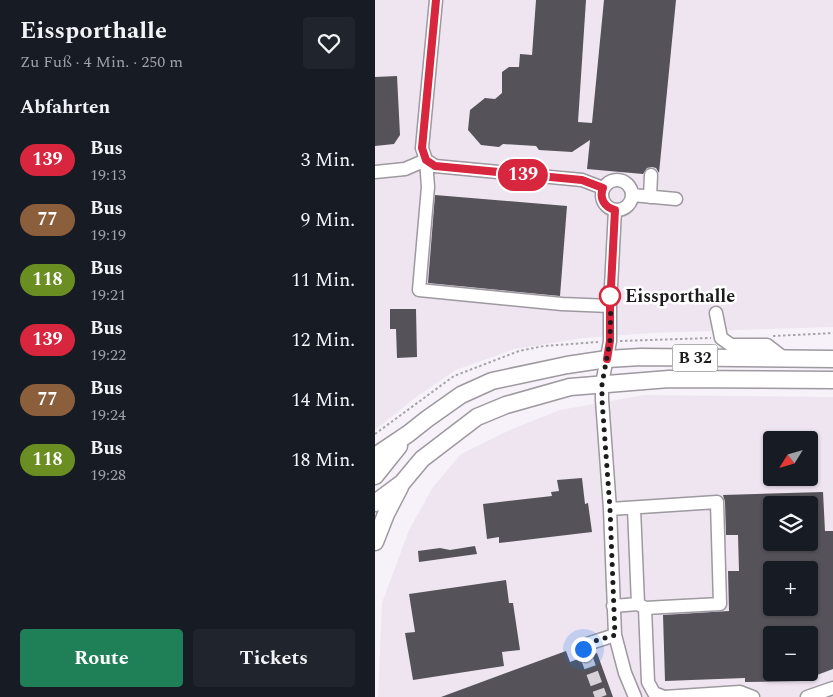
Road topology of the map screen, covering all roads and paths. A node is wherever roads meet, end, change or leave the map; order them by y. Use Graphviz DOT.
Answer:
graph roads {
  1 [pos="436,0"];
  2 [pos="426,160"];
  3 [pos="375,172"];
  4 [pos="651,175"];
  5 [pos="603,188"];
  6 [pos="632,195"];
  7 [pos="650,197"];
  8 [pos="675,199"];
  9 [pos="615,210"];
  10 [pos="610,306"];
  11 [pos="716,314"];
  12 [pos="784,358"];
  13 [pos="607,359"];
  14 [pos="833,359"];
  15 [pos="833,380"];
  16 [pos="602,384"];
  17 [pos="408,434"];
  18 [pos="375,456"];
  19 [pos="375,476"];
  20 [pos="402,483"];
  21 [pos="375,503"];
  22 [pos="634,508"];
  23 [pos="610,509"];
  24 [pos="375,542"];
  25 [pos="613,606"];
  26 [pos="641,606"];
  27 [pos="615,635"];
  28 [pos="586,656"];
  29 [pos="833,688"];
  30 [pos="635,697"];
  31 [pos="753,697"];
  32 [pos="807,697"];
  1 -- 2 [label="street"];
  2 -- 3 [label="street"];
  2 -- 5 [label="street"];
  2 -- 10 [label="street"];
  4 -- 7 [label="street"];
  5 -- 6 [label="street"];
  5 -- 9 [label="street"];
  6 -- 7 [label="street"];
  6 -- 9 [label="street"];
  7 -- 8 [label="street"];
  9 -- 10 [label="street"];
  10 -- 13 [label="street"];
  11 -- 12 [label="street"];
  12 -- 13 [label="main road, B 32"];
  12 -- 14 [label="main road, B 32"];
  13 -- 16 [label="street"];
  13 -- 17 [label="main road, B 32"];
  15 -- 16 [label="main road, B 32"];
  16 -- 20 [label="main road, B 32"];
  16 -- 23 [label="street"];
  17 -- 18 [label="main road"];
  17 -- 19 [label="main road, B 32"];
  20 -- 21 [label="main road"];
  20 -- 24 [label="main road, B 32"];
  22 -- 23 [label="street"];
  22 -- 26 [label="street"];
  22 -- 26 [label="street"];
  23 -- 25 [label="street"];
  25 -- 26 [label="street"];
  25 -- 27 [label="street"];
  26 -- 31 [label="street"];
  27 -- 28 [label="street"];
  27 -- 30 [label="street"];
  29 -- 32 [label="street"];
}
